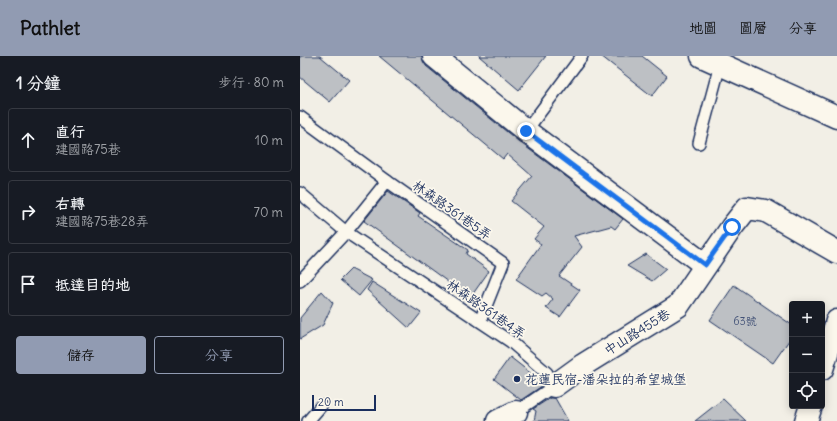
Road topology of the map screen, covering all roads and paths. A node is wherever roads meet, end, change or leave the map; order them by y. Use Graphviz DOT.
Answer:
graph roads {
  1 [pos="434,56"];
  2 [pos="582,56"];
  3 [pos="715,58"];
  4 [pos="837,116"];
  5 [pos="300,117"];
  6 [pos="526,131"];
  7 [pos="700,143"];
  8 [pos="387,181"];
  9 [pos="300,193"];
  10 [pos="346,232"];
  11 [pos="837,252"];
  12 [pos="705,265"];
  13 [pos="300,281"];
  14 [pos="837,321"];
  15 [pos="480,322"];
  16 [pos="825,359"];
  17 [pos="554,386"];
  18 [pos="321,406"];
  19 [pos="809,409"];
  20 [pos="512,418"];
  21 [pos="308,421"];
  22 [pos="806,421"];
  1 -- 6 [label="street"];
  2 -- 6 [label="lane"];
  3 -- 4 [label="street"];
  3 -- 7 [label="lane"];
  5 -- 8 [label="lane"];
  6 -- 12 [label="street"];
  8 -- 10 [label="lane"];
  8 -- 15 [label="lane, 林森路361巷5弄"];
  9 -- 10 [label="lane, 林森路361巷4弄"];
  10 -- 13 [label="lane"];
  10 -- 15 [label="lane, 林森路361巷4弄"];
  11 -- 12 [label="street, 中山路455巷"];
  12 -- 17 [label="street, 中山路455巷"];
  14 -- 16 [label="street"];
  15 -- 17 [label="lane, 林森路361巷4弄"];
  17 -- 20 [label="lane"];
  18 -- 21 [label="lane"];
  19 -- 22 [label="street"];
}
